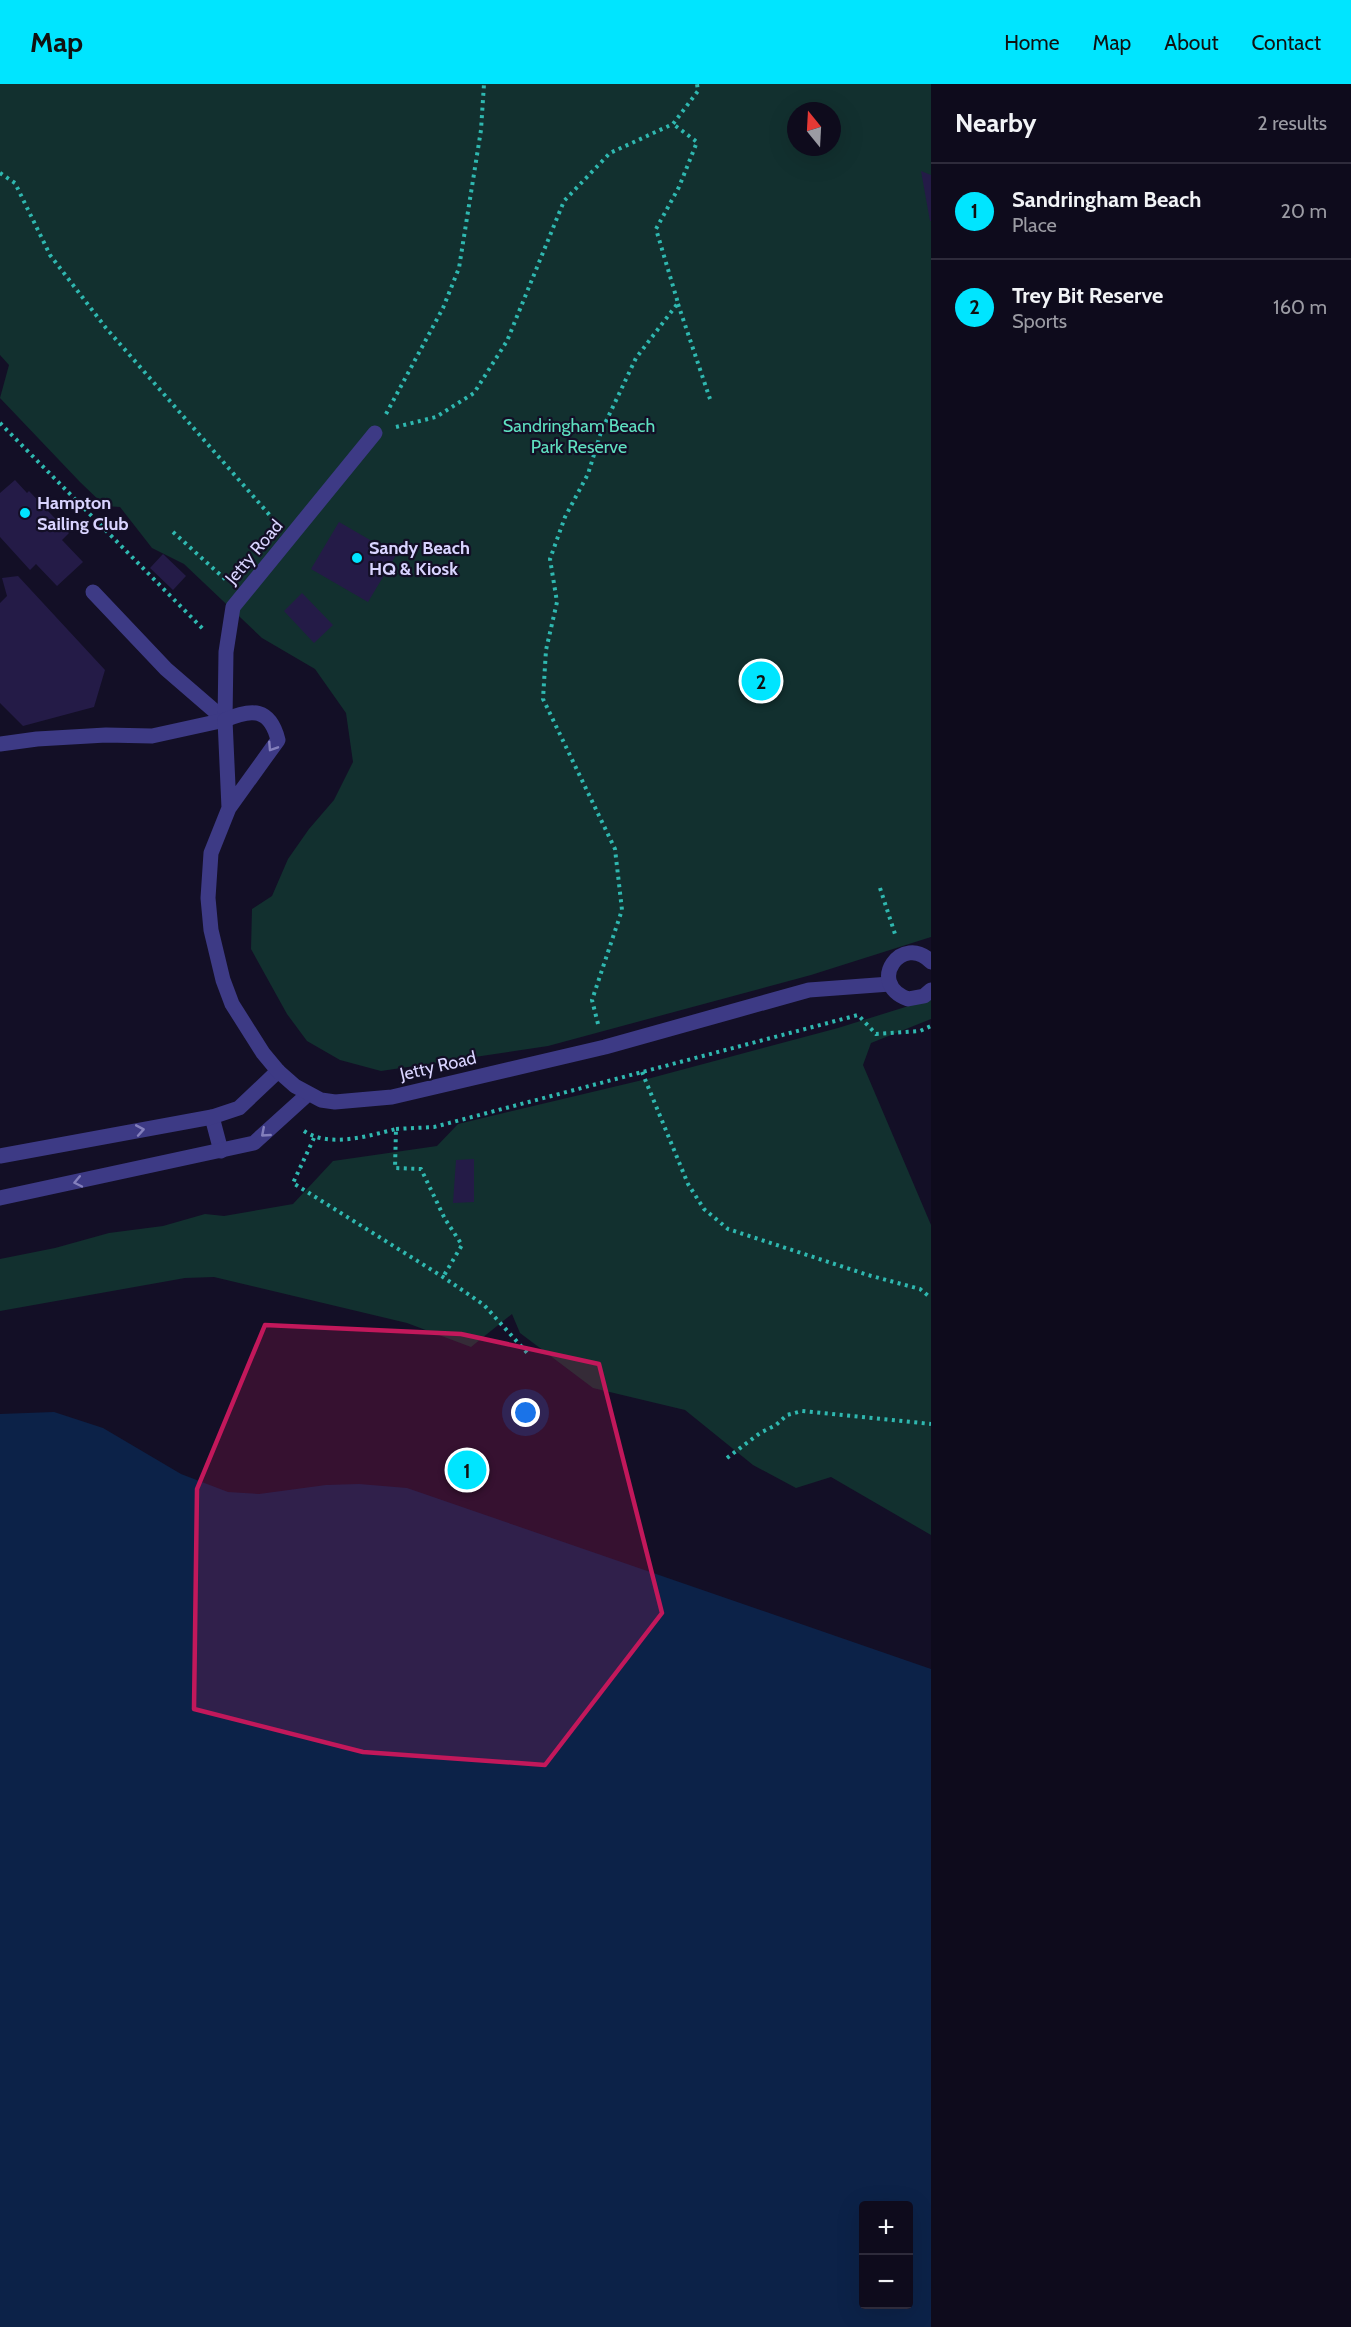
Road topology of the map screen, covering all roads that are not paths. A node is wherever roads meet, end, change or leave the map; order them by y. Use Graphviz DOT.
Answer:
graph roads {
  1 [pos="375,433"];
  2 [pos="93,592"];
  3 [pos="225,720"];
  4 [pos="0,744"];
  5 [pos="229,808"];
  6 [pos="931,962"];
  7 [pos="890,984"];
  8 [pos="931,990"];
  9 [pos="278,1071"];
  10 [pos="308,1094"];
  11 [pos="212,1117"];
  12 [pos="221,1151"];
  13 [pos="0,1156"];
  14 [pos="0,1198"];
  1 -- 3 [label="street, Jetty Road"];
  2 -- 3 [label="street"];
  3 -- 4 [label="street"];
  3 -- 5 [label="street, Jetty Road"];
  3 -- 5 [label="street, Jetty Road, one-way"];
  5 -- 9 [label="street, Jetty Road"];
  6 -- 7 [label="street"];
  7 -- 8 [label="street"];
  7 -- 10 [label="street, Jetty Road"];
  9 -- 10 [label="street, Jetty Road"];
  9 -- 11 [label="street"];
  10 -- 12 [label="street, one-way"];
  11 -- 12 [label="street"];
  13 -- 11 [label="street, one-way"];
  12 -- 14 [label="street, one-way"];
}
